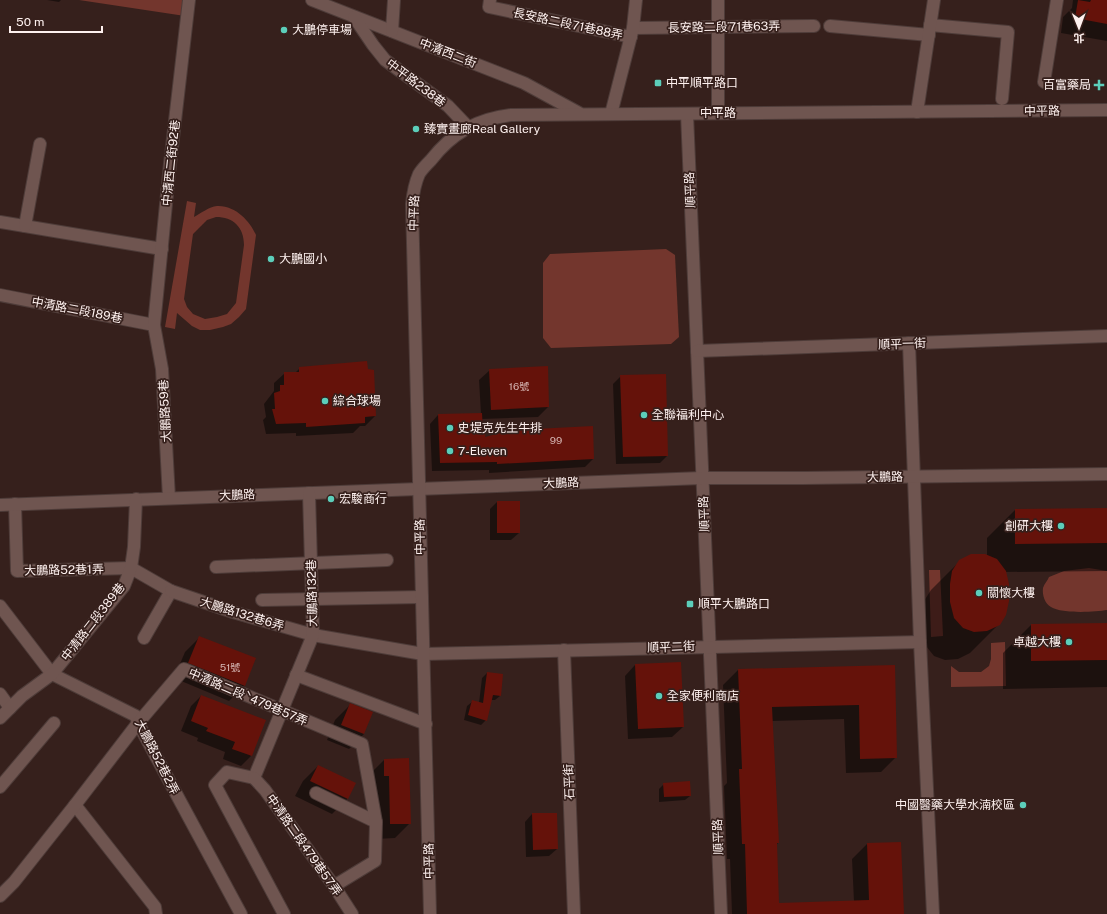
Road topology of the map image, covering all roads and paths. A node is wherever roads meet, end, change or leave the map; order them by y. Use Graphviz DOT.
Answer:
graph roads {
  1 [pos="189,0"];
  2 [pos="312,0"];
  3 [pos="394,0"];
  4 [pos="490,0"];
  5 [pos="636,0"];
  6 [pos="718,0"];
  7 [pos="934,0"];
  8 [pos="1057,0"];
  9 [pos="354,16"];
  10 [pos="814,26"];
  11 [pos="830,26"];
  12 [pos="718,27"];
  13 [pos="929,30"];
  14 [pos="392,31"];
  15 [pos="632,32"];
  16 [pos="1044,82"];
  17 [pos="1002,99"];
  18 [pos="1107,110"];
  19 [pos="917,112"];
  20 [pos="718,113"];
  21 [pos="580,114"];
  22 [pos="611,114"];
  23 [pos="687,114"];
  24 [pos="468,127"];
  25 [pos="40,144"];
  26 [pos="0,222"];
  27 [pos="25,226"];
  28 [pos="162,249"];
  29 [pos="0,295"];
  30 [pos="154,325"];
  31 [pos="1107,336"];
  32 [pos="909,344"];
  33 [pos="697,352"];
  34 [pos="1107,474"];
  35 [pos="913,476"];
  36 [pos="702,478"];
  37 [pos="419,488"];
  38 [pos="309,493"];
  39 [pos="169,498"];
  40 [pos="136,500"];
  41 [pos="15,504"];
  42 [pos="0,505"];
  43 [pos="387,560"];
  44 [pos="311,563"];
  45 [pos="216,567"];
  46 [pos="131,568"];
  47 [pos="171,592"];
  48 [pos="422,598"];
  49 [pos="312,599"];
  50 [pos="262,600"];
  51 [pos="0,606"];
  52 [pos="313,635"];
  53 [pos="144,638"];
  54 [pos="920,642"];
  55 [pos="709,646"];
  56 [pos="564,650"];
  57 [pos="423,654"];
  58 [pos="52,674"];
  59 [pos="296,675"];
  60 [pos="0,694"];
  61 [pos="10,708"];
  62 [pos="282,711"];
  63 [pos="0,718"];
  64 [pos="54,723"];
  65 [pos="138,723"];
  66 [pos="426,724"];
  67 [pos="254,778"];
  68 [pos="0,787"];
  69 [pos="316,793"];
  70 [pos="75,805"];
  71 [pos="376,822"];
  72 [pos="334,886"];
  73 [pos="0,896"];
  74 [pos="156,914"];
  75 [pos="241,914"];
  76 [pos="284,914"];
  77 [pos="352,914"];
  78 [pos="430,914"];
  79 [pos="574,914"];
  80 [pos="721,914"];
  81 [pos="933,914"];
  1 -- 28 [label="street, 中清西二街92巷"];
  2 -- 9 [label="street, 中清西二街"];
  3 -- 14 [label="street"];
  4 -- 15 [label="street, 長安路二段71巷88弄"];
  5 -- 15 [label="street"];
  6 -- 12 [label="street"];
  7 -- 13 [label="street"];
  8 -- 16 [label="street"];
  9 -- 14 [label="street, 中清西二街"];
  9 -- 24 [label="street, 中平路238巷"];
  10 -- 12 [label="street, 長安路二段˙71巷63弄"];
  11 -- 13 [label="street"];
  12 -- 15 [label="street, 長安路二段˙71巷63弄"];
  12 -- 20 [label="street"];
  13 -- 17 [label="street"];
  13 -- 19 [label="street"];
  14 -- 21 [label="street, 中清西二街"];
  15 -- 22 [label="street"];
  18 -- 19 [label="street, 中平路"];
  19 -- 20 [label="street, 中平路"];
  20 -- 23 [label="street, 中平路"];
  21 -- 22 [label="street, 中平路"];
  21 -- 24 [label="street, 中平路"];
  22 -- 23 [label="street, 中平路"];
  23 -- 33 [label="street, 順平路"];
  24 -- 37 [label="street, 中平路"];
  25 -- 27 [label="street"];
  26 -- 27 [label="street"];
  27 -- 28 [label="street"];
  28 -- 30 [label="street, 中清西二街92巷"];
  29 -- 30 [label="street, 中清路二段189巷"];
  30 -- 39 [label="street, 大鵬路59巷"];
  31 -- 32 [label="street, 順平一街"];
  32 -- 33 [label="street, 順平一街"];
  32 -- 35 [label="street"];
  33 -- 36 [label="street, 順平路"];
  34 -- 35 [label="street, 大鵬路"];
  35 -- 36 [label="street, 大鵬路"];
  35 -- 54 [label="street"];
  36 -- 37 [label="street, 大鵬路"];
  36 -- 55 [label="street, 順平路"];
  37 -- 38 [label="street, 大鵬路"];
  37 -- 48 [label="street, 中平路"];
  38 -- 39 [label="street, 大鵬路"];
  38 -- 44 [label="street, 大鵬路132巷"];
  39 -- 40 [label="street, 大鵬路"];
  40 -- 41 [label="street, 大鵬路"];
  40 -- 46 [label="street, 中清路二段389巷"];
  41 -- 42 [label="street, 大鵬路"];
  41 -- 46 [label="street, 大鵬路52巷1弄"];
  43 -- 44 [label="street"];
  44 -- 45 [label="street"];
  44 -- 49 [label="street, 大鵬路132巷"];
  46 -- 47 [label="street"];
  46 -- 58 [label="street, 中清路二段389巷"];
  47 -- 52 [label="street, 大鵬路132巷6弄"];
  47 -- 53 [label="street"];
  48 -- 49 [label="street"];
  48 -- 57 [label="street, 中平路"];
  49 -- 50 [label="street"];
  49 -- 52 [label="street, 大鵬路132巷"];
  51 -- 58 [label="street, 大鵬路52巷2弄"];
  52 -- 57 [label="street, 大鵬路132巷6弄"];
  52 -- 59 [label="street, 大鵬路132巷"];
  54 -- 55 [label="street, 順平二街"];
  54 -- 81 [label="street"];
  55 -- 56 [label="street, 順平二街"];
  55 -- 80 [label="street, 順平路"];
  56 -- 57 [label="street, 順平二街"];
  56 -- 79 [label="street, 石平街"];
  57 -- 66 [label="street, 中平路"];
  58 -- 61 [label="street, 中清路二段389巷"];
  58 -- 65 [label="street, 大鵬路52巷2弄"];
  59 -- 62 [label="street, 大鵬路132巷"];
  59 -- 66 [label="street"];
  60 -- 61 [label="street"];
  61 -- 63 [label="street, 中清路二段389巷"];
  62 -- 65 [label="street, 中清路二段ˋ479巷57弄"];
  62 -- 67 [label="street, 大鵬路132巷"];
  62 -- 71 [label="street, 中清路二段ˋ479巷57弄"];
  64 -- 68 [label="street"];
  65 -- 70 [label="street, 中清路二段ˋ479巷57弄"];
  65 -- 75 [label="street, 大鵬路52巷2弄"];
  66 -- 78 [label="street, 中平路"];
  67 -- 72 [label="street, 中清路二段479巷57弄"];
  67 -- 76 [label="street"];
  69 -- 71 [label="street"];
  70 -- 73 [label="street, 中清路二段ˋ479巷57弄"];
  70 -- 74 [label="street"];
  71 -- 72 [label="street, 中清路二段ˋ479巷57弄"];
  72 -- 77 [label="street, 中清路二段479巷57弄"];
}
